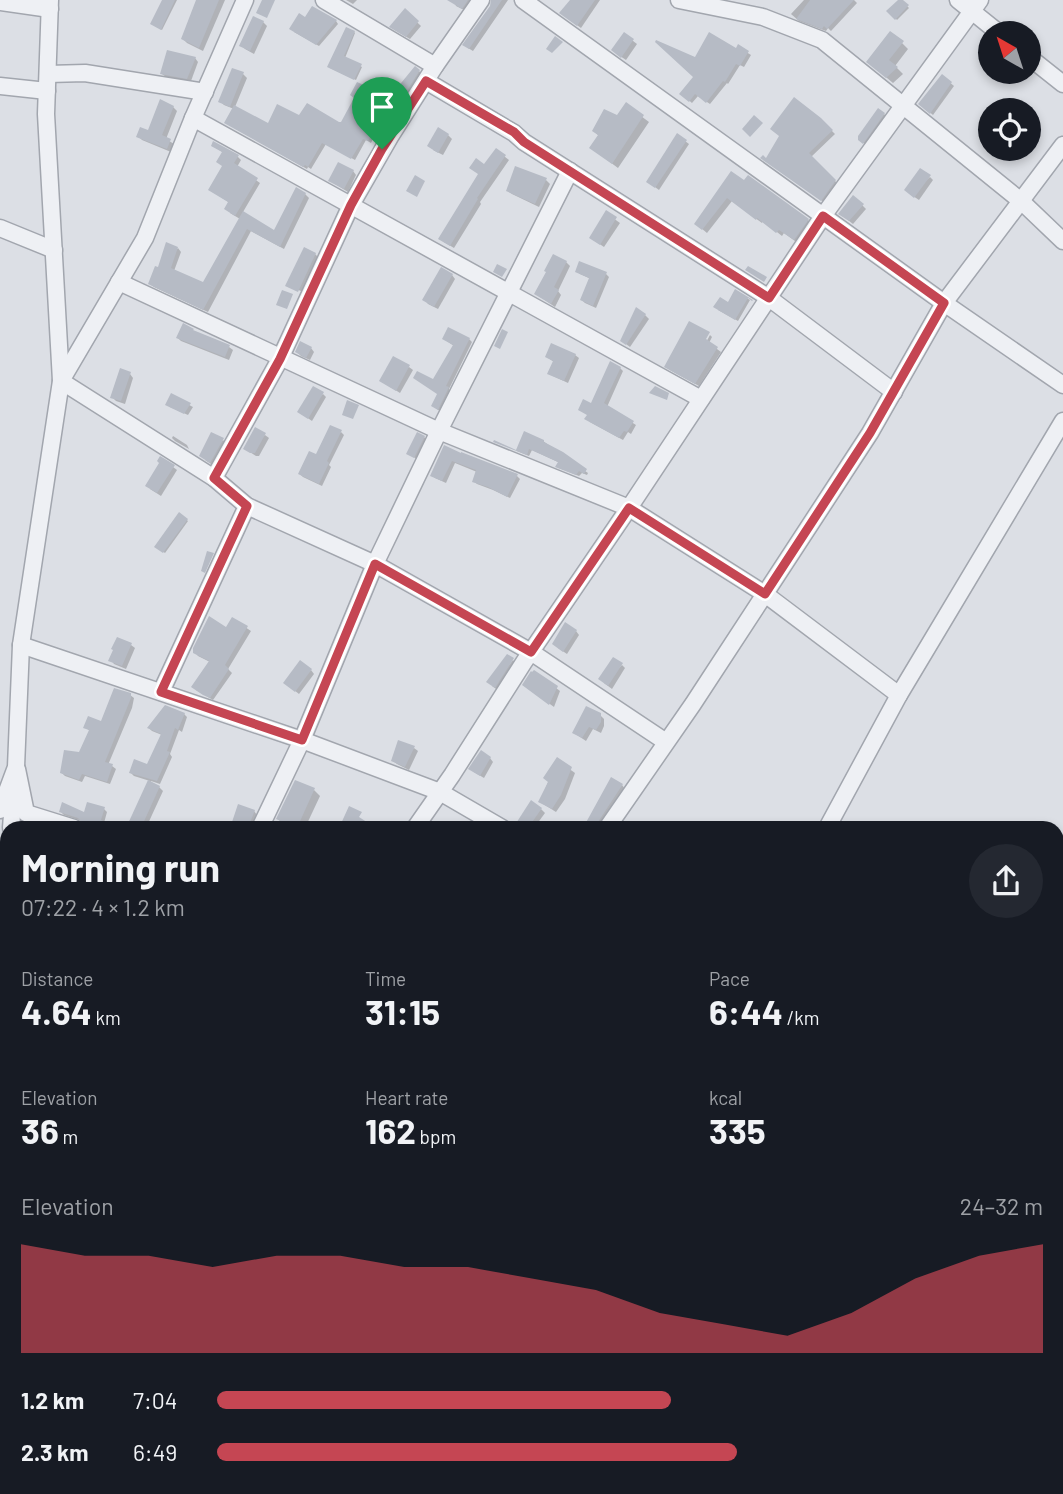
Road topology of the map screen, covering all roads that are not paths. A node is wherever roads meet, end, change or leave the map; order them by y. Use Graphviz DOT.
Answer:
graph roads {
  1 [pos="245,0"];
  2 [pos="324,0"];
  3 [pos="481,0"];
  4 [pos="523,0"];
  5 [pos="679,0"];
  6 [pos="958,0"];
  7 [pos="0,2"];
  8 [pos="50,5"];
  9 [pos="976,6"];
  10 [pos="989,21"];
  11 [pos="435,66"];
  12 [pos="1041,67"];
  13 [pos="48,74"];
  14 [pos="426,81"];
  15 [pos="1063,84"];
  16 [pos="0,86"];
  17 [pos="47,91"];
  18 [pos="205,92"];
  19 [pos="903,106"];
  20 [pos="193,118"];
  21 [pos="1063,145"];
  22 [pos="570,171"];
  23 [pos="1021,201"];
  24 [pos="351,205"];
  25 [pos="823,216"];
  26 [pos="0,228"];
  27 [pos="1063,241"];
  28 [pos="54,250"];
  29 [pos="119,282"];
  30 [pos="509,293"];
  31 [pos="769,298"];
  32 [pos="944,303"];
  33 [pos="280,359"];
  34 [pos="61,381"];
  35 [pos="1063,385"];
  36 [pos="894,392"];
  37 [pos="701,399"];
  38 [pos="1063,421"];
  39 [pos="439,431"];
  40 [pos="214,478"];
  41 [pos="247,506"];
  42 [pos="629,508"];
  43 [pos="375,564"];
  44 [pos="765,594"];
  45 [pos="21,645"];
  46 [pos="531,652"];
  47 [pos="161,692"];
  48 [pos="899,695"];
  49 [pos="302,740"];
  50 [pos="666,743"];
  51 [pos="16,767"];
  52 [pos="440,792"];
  53 [pos="0,810"];
  54 [pos="11,821"];
  55 [pos="52,821"];
  56 [pos="263,821"];
  57 [pos="420,821"];
  58 [pos="490,821"];
  59 [pos="612,821"];
  60 [pos="831,821"];
  1 -- 18 [label="street"];
  2 -- 11 [label="street"];
  3 -- 11 [label="street"];
  4 -- 25 [label="street"];
  5 -- 19 [label="street"];
  6 -- 9 [label="street"];
  7 -- 8 [label="street"];
  8 -- 13 [label="street"];
  9 -- 10 [label="street"];
  9 -- 19 [label="street"];
  11 -- 14 [label="street"];
  12 -- 15 [label="street"];
  13 -- 17 [label="street"];
  13 -- 18 [label="street"];
  14 -- 22 [label="street"];
  14 -- 24 [label="street"];
  16 -- 17 [label="street"];
  17 -- 28 [label="street"];
  18 -- 20 [label="street"];
  19 -- 23 [label="street"];
  19 -- 25 [label="street"];
  20 -- 24 [label="street"];
  20 -- 29 [label="street"];
  21 -- 23 [label="street"];
  22 -- 30 [label="street"];
  22 -- 31 [label="street"];
  23 -- 27 [label="street"];
  23 -- 32 [label="street"];
  24 -- 30 [label="street"];
  24 -- 33 [label="street"];
  25 -- 31 [label="street"];
  25 -- 32 [label="street"];
  26 -- 28 [label="street"];
  28 -- 34 [label="street"];
  29 -- 33 [label="street"];
  29 -- 34 [label="street"];
  30 -- 37 [label="street"];
  30 -- 39 [label="street"];
  31 -- 36 [label="street"];
  31 -- 37 [label="street"];
  32 -- 35 [label="street"];
  32 -- 36 [label="street"];
  33 -- 39 [label="street"];
  33 -- 40 [label="street"];
  34 -- 40 [label="street"];
  34 -- 45 [label="street"];
  36 -- 44 [label="street"];
  37 -- 42 [label="street"];
  38 -- 48 [label="street"];
  39 -- 42 [label="street"];
  39 -- 43 [label="street"];
  40 -- 41 [label="street"];
  41 -- 43 [label="street"];
  41 -- 47 [label="street"];
  42 -- 44 [label="street"];
  42 -- 46 [label="street"];
  43 -- 46 [label="street"];
  43 -- 49 [label="street"];
  44 -- 48 [label="street"];
  44 -- 50 [label="street"];
  45 -- 47 [label="street"];
  45 -- 51 [label="street"];
  46 -- 50 [label="street"];
  46 -- 52 [label="street"];
  47 -- 49 [label="street"];
  48 -- 60 [label="street"];
  49 -- 52 [label="street"];
  49 -- 56 [label="street"];
  50 -- 59 [label="street"];
  51 -- 53 [label="street"];
  51 -- 54 [label="street"];
  51 -- 55 [label="street"];
  52 -- 57 [label="street"];
  52 -- 58 [label="street"];
}
